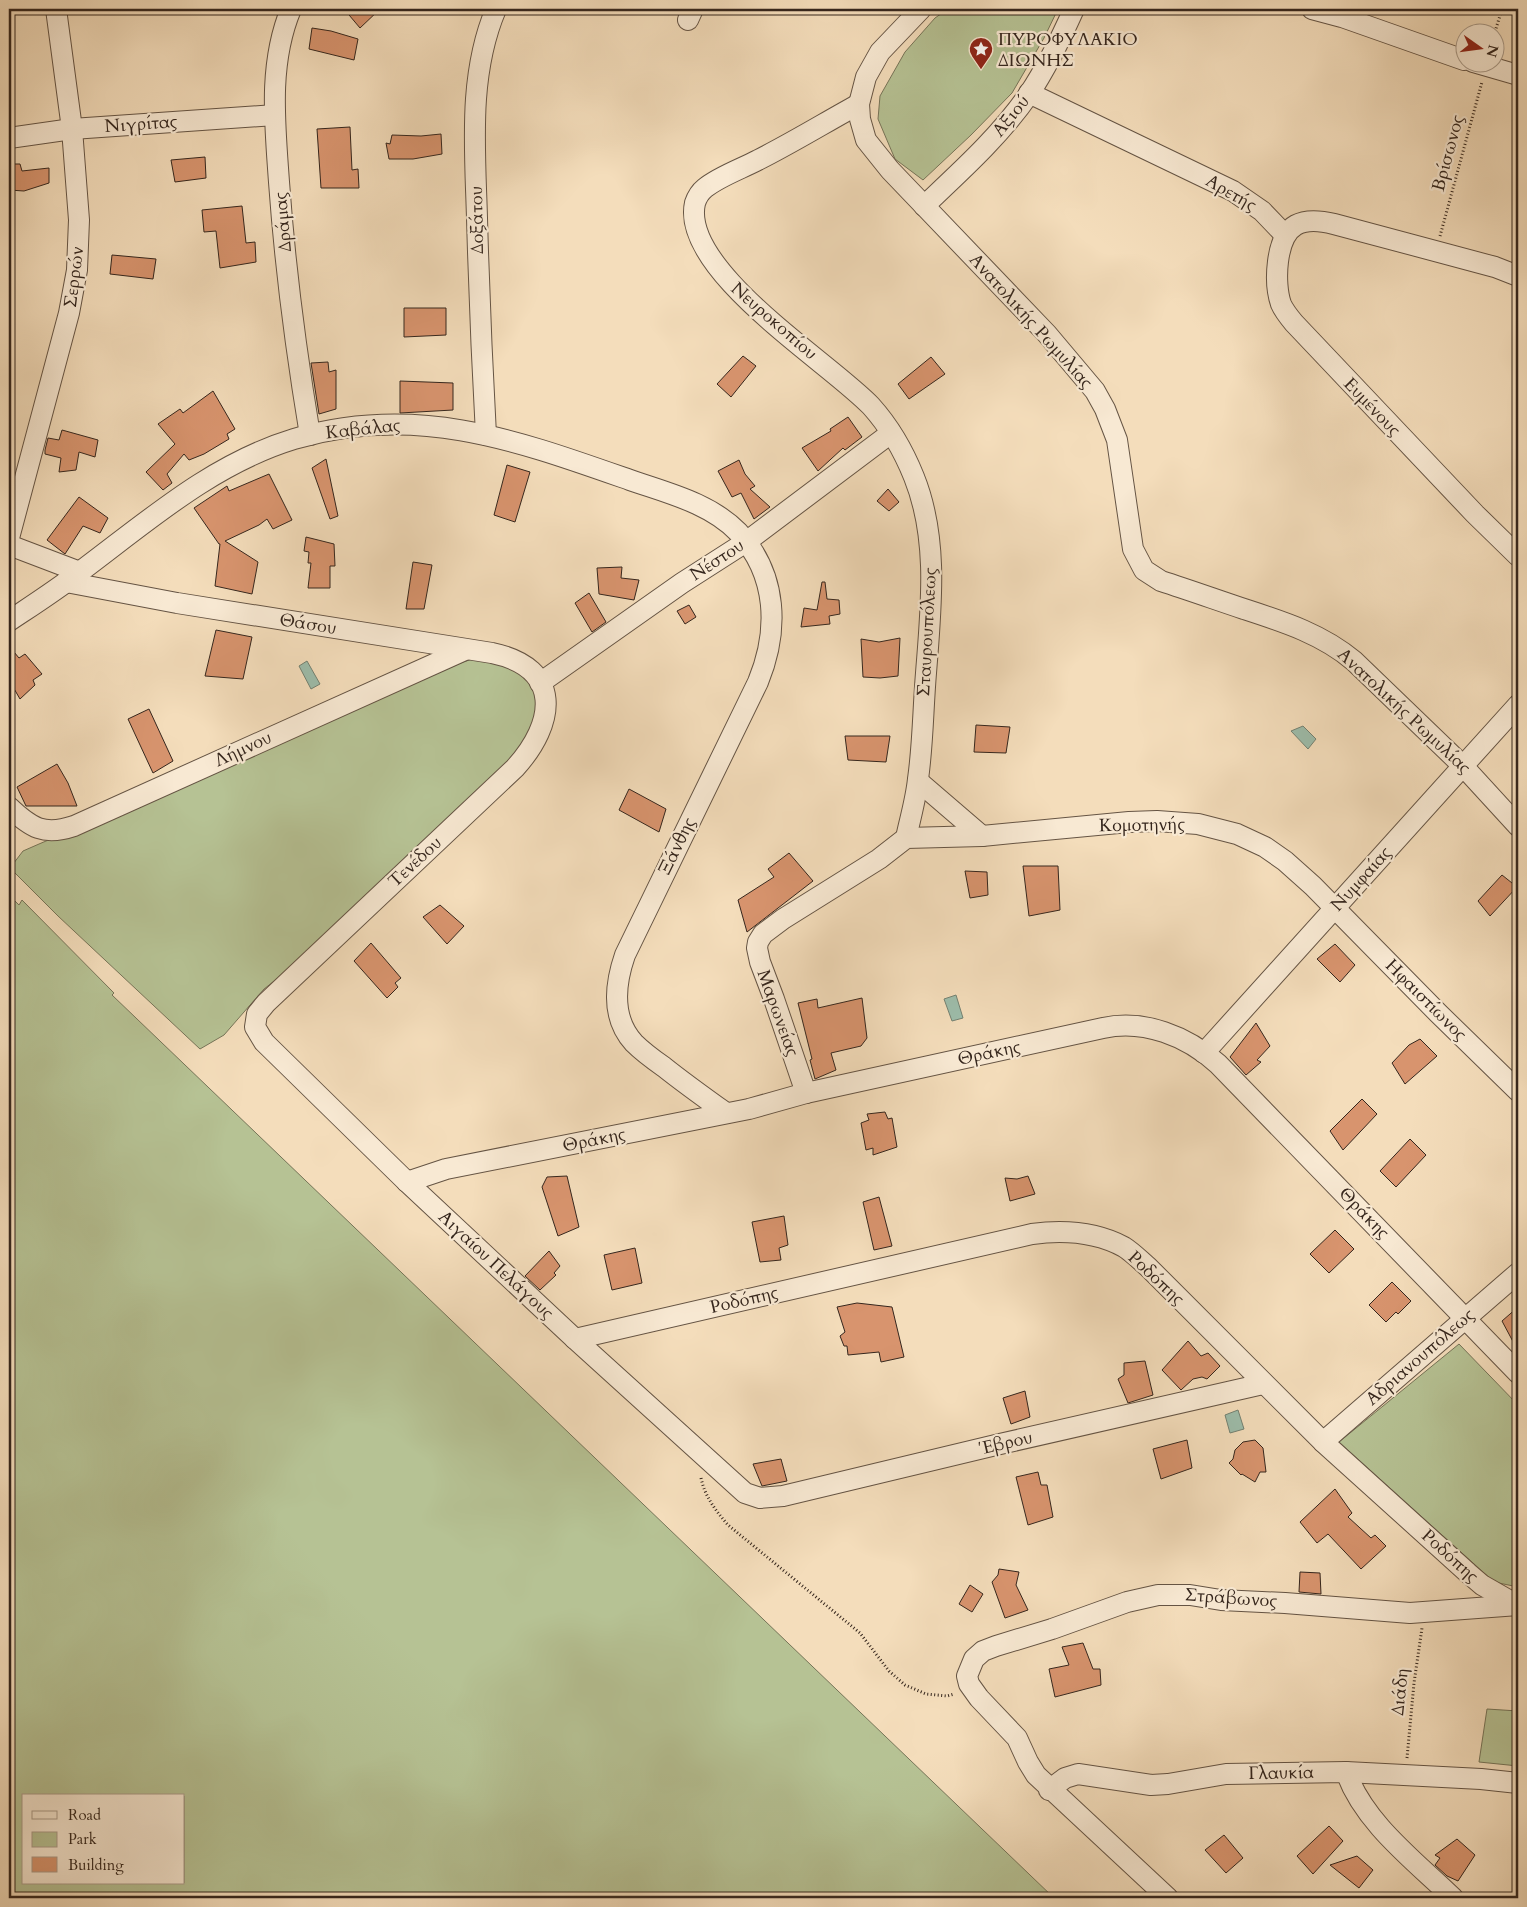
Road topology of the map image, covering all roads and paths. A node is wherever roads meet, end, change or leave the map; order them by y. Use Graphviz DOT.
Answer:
graph roads {
  1 [pos="56,9"];
  2 [pos="291,9"];
  3 [pos="496,9"];
  4 [pos="1074,9"];
  5 [pos="1312,9"];
  6 [pos="1502,9"];
  7 [pos="913,11"];
  8 [pos="1498,22"];
  9 [pos="1454,56"];
  10 [pos="1504,71"];
  11 [pos="1478,72"];
  12 [pos="1518,75"];
  13 [pos="1029,94"];
  14 [pos="859,104"];
  15 [pos="275,115"];
  16 [pos="72,129"];
  17 [pos="9,138"];
  18 [pos="924,206"];
  19 [pos="1285,236"];
  20 [pos="1436,251"];
  21 [pos="1518,276"];
  22 [pos="891,433"];
  23 [pos="310,435"];
  24 [pos="486,435"];
  25 [pos="9,538"];
  26 [pos="746,542"];
  27 [pos="9,545"];
  28 [pos="1518,556"];
  29 [pos="73,577"];
  30 [pos="9,621"];
  31 [pos="465,650"];
  32 [pos="540,683"];
  33 [pos="1518,705"];
  34 [pos="1463,766"];
  35 [pos="918,781"];
  36 [pos="14,812"];
  37 [pos="1518,826"];
  38 [pos="982,836"];
  39 [pos="906,838"];
  40 [pos="1335,908"];
  41 [pos="254,1026"];
  42 [pos="1204,1053"];
  43 [pos="1518,1091"];
  44 [pos="806,1093"];
  45 [pos="726,1113"];
  46 [pos="407,1182"];
  47 [pos="1518,1273"];
  48 [pos="1466,1318"];
  49 [pos="575,1339"];
  50 [pos="1518,1373"];
  51 [pos="1263,1384"];
  52 [pos="1323,1442"];
  53 [pos="695,1449"];
  54 [pos="749,1496"];
  55 [pos="1518,1605"];
  56 [pos="1424,1613"];
  57 [pos="969,1682"];
  58 [pos="1346,1772"];
  59 [pos="1405,1775"];
  60 [pos="1518,1783"];
  61 [pos="1049,1790"];
  62 [pos="1168,1898"];
  63 [pos="1453,1898"];
  1 -- 16 [label="street, Σερρών"];
  2 -- 15 [label="street, Δράμας"];
  3 -- 24 [label="street, Δοξάτου"];
  4 -- 13 [label="street, Αξιού"];
  5 -- 9 [label="street"];
  6 -- 8 [label="path"];
  7 -- 14 [label="street, Ανατολικής Ρωμυλίας"];
  10 -- 12 [label="street"];
  11 -- 20 [label="path, Βρίσωνος"];
  13 -- 18 [label="street, Αξιού"];
  13 -- 19 [label="street, Αρετής"];
  14 -- 18 [label="street, Ανατολικής Ρωμυλίας"];
  14 -- 22 [label="street, Νευροκοπίου"];
  15 -- 16 [label="street, Νιγρίτας"];
  15 -- 23 [label="street, Δράμας"];
  16 -- 17 [label="street, Νιγρίτας"];
  16 -- 25 [label="street, Σερρών"];
  18 -- 34 [label="street, Ανατολικής Ρωμυλίας"];
  19 -- 20 [label="street"];
  19 -- 28 [label="street, Ευμένους"];
  20 -- 21 [label="street"];
  22 -- 26 [label="street, Νέστου"];
  22 -- 35 [label="street, Σταυρουπόλεως"];
  23 -- 24 [label="street, Καβάλας"];
  23 -- 29 [label="street, Καβάλας"];
  24 -- 26 [label="street, Καβάλας"];
  26 -- 32 [label="street, Νέστου"];
  26 -- 45 [label="street, Ξάνθης"];
  27 -- 29 [label="street, Θάσου"];
  29 -- 30 [label="street, Καβάλας"];
  29 -- 31 [label="street, Θάσου"];
  31 -- 32 [label="street, Θάσου"];
  31 -- 36 [label="street, Λήμνου"];
  32 -- 41 [label="street, Τενέδου"];
  33 -- 34 [label="street, Νυμφαίας"];
  34 -- 37 [label="street, Ανατολικής Ρωμυλίας"];
  34 -- 40 [label="street, Νυμφαίας"];
  35 -- 38 [label="street"];
  35 -- 39 [label="street, Σταυρουπόλεως"];
  38 -- 39 [label="street, Κομοτηνής"];
  38 -- 40 [label="street, Κομοτηνής"];
  39 -- 44 [label="street, Μαρωνείας"];
  40 -- 42 [label="street, Νυμφαίας"];
  40 -- 43 [label="street, Ηφαιστίωνος"];
  41 -- 46 [label="street, Αιγαίου Πελάγους"];
  42 -- 44 [label="street, Θράκης"];
  42 -- 48 [label="street, Θράκης"];
  44 -- 45 [label="street, Θράκης"];
  45 -- 46 [label="street, Θράκης"];
  46 -- 49 [label="street, Αιγαίου Πελάγους"];
  47 -- 48 [label="street, Αδριανουπόλεως"];
  48 -- 50 [label="street, Θράκης"];
  48 -- 52 [label="street, Αδριανουπόλεως"];
  49 -- 51 [label="street, Ροδόπης"];
  49 -- 53 [label="street, Αιγαίου Πελάγους"];
  51 -- 52 [label="street, Ροδόπης"];
  51 -- 54 [label="street, Έβρου"];
  52 -- 55 [label="street, Ροδόπης"];
  53 -- 54 [label="street, Αιγαίου Πελάγους"];
  53 -- 57 [label="path"];
  55 -- 56 [label="street, Στράβωνος"];
  56 -- 57 [label="street, Στράβωνος"];
  56 -- 59 [label="path, Διάδη"];
  57 -- 61 [label="street"];
  58 -- 59 [label="street, Γλαυκία"];
  58 -- 61 [label="street, Γλαυκία"];
  58 -- 63 [label="street"];
  59 -- 60 [label="street, Γλαυκία"];
  61 -- 62 [label="street"];
}
